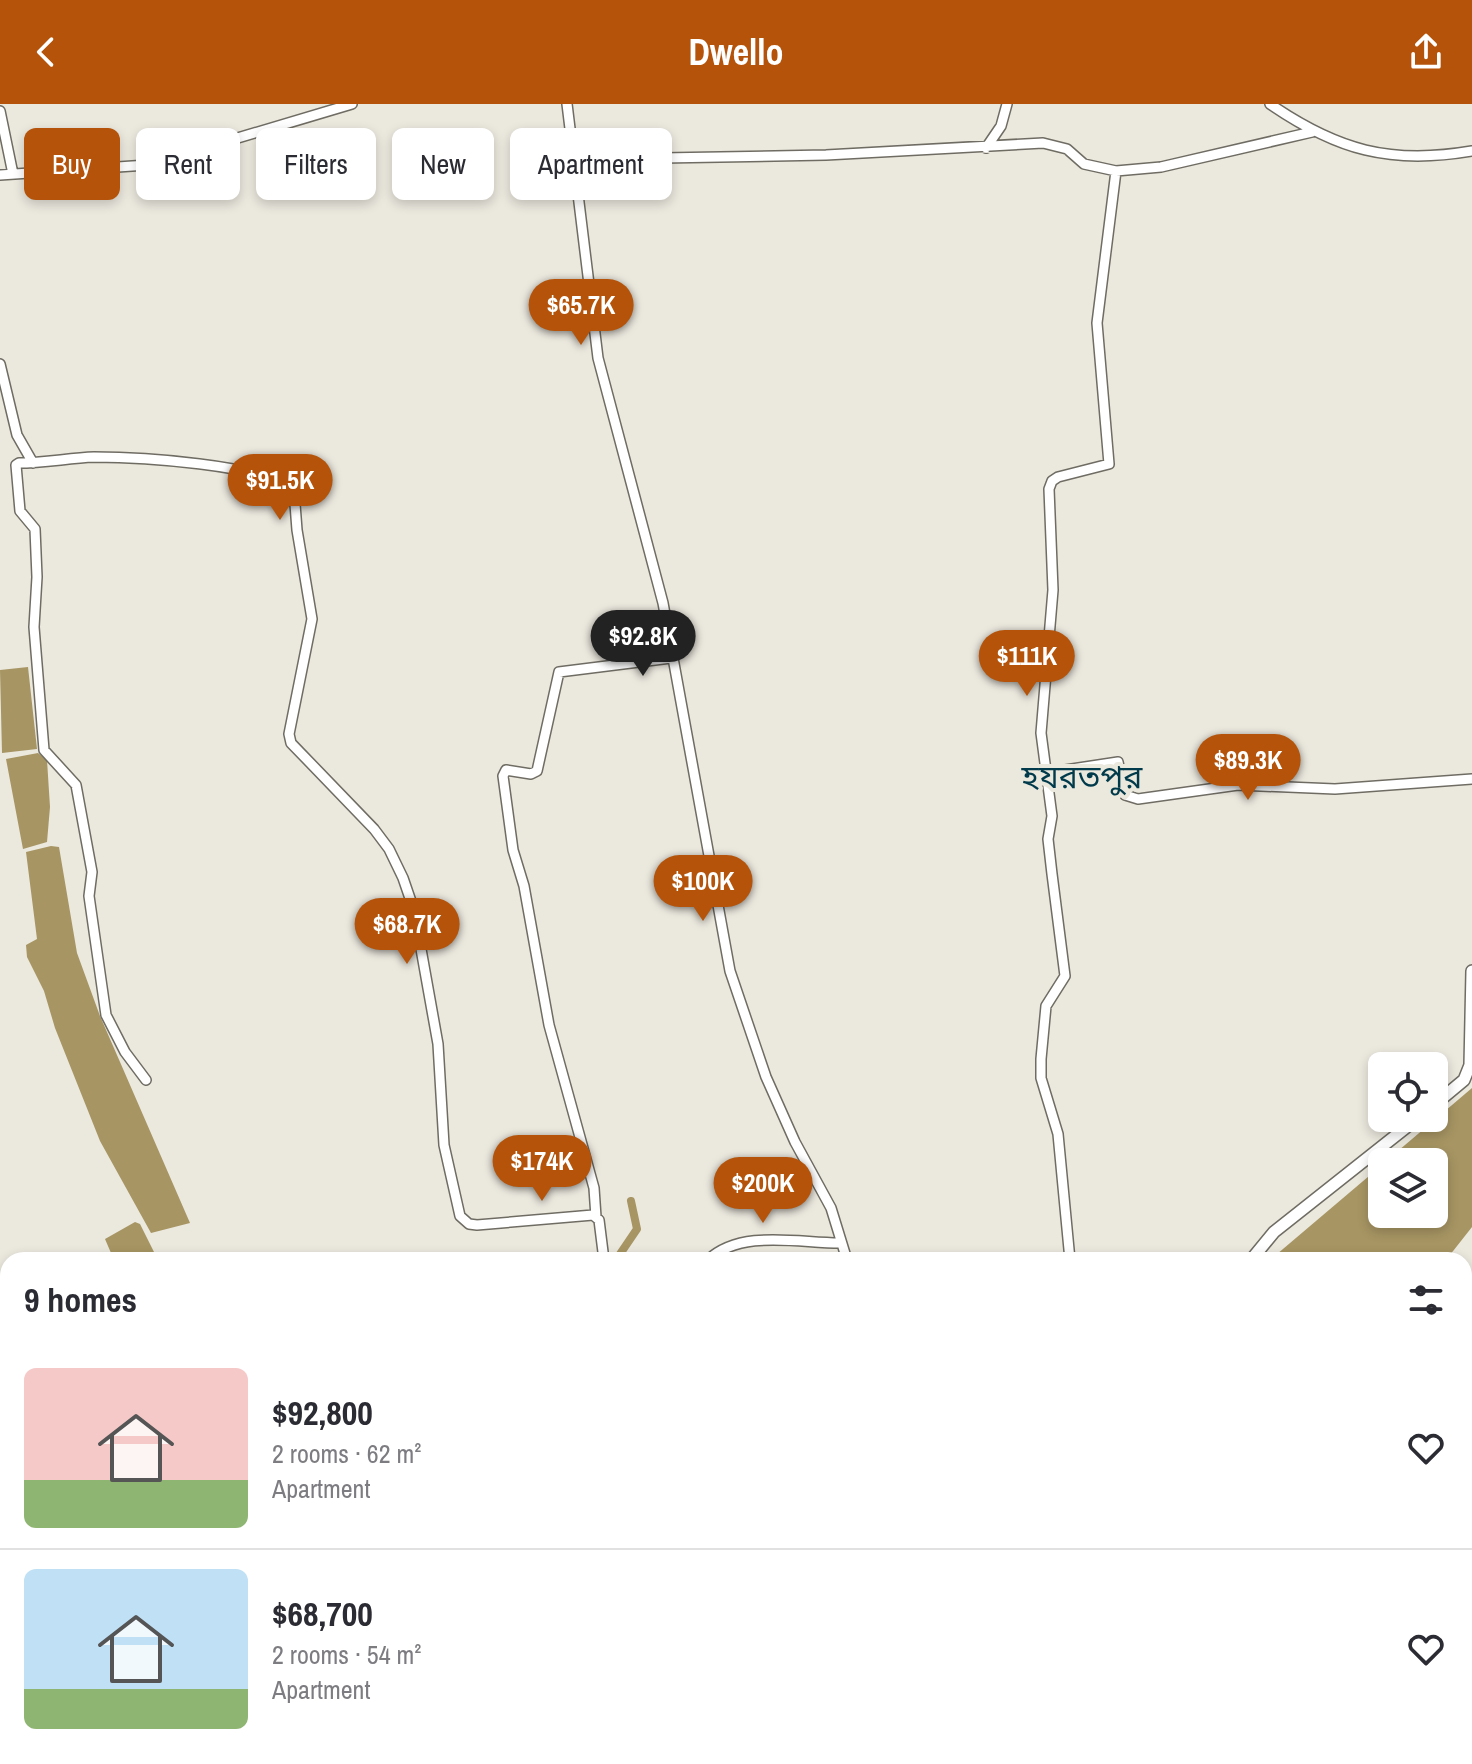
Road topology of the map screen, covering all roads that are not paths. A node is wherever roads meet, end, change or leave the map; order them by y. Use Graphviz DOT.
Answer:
graph roads {
  1 [pos="352,104"];
  2 [pos="567,104"];
  3 [pos="1007,104"];
  4 [pos="1270,104"];
  5 [pos="0,111"];
  6 [pos="570,128"];
  7 [pos="1312,132"];
  8 [pos="986,148"];
  9 [pos="1472,151"];
  10 [pos="672,158"];
  11 [pos="1116,171"];
  12 [pos="13,174"];
  13 [pos="0,175"];
  14 [pos="578,200"];
  15 [pos="0,364"];
  16 [pos="33,463"];
  17 [pos="671,658"];
  18 [pos="1045,773"];
  19 [pos="1472,779"];
  20 [pos="1472,971"];
  21 [pos="146,1080"];
  22 [pos="1448,1093"];
  23 [pos="1400,1132"];
  24 [pos="596,1217"];
  25 [pos="839,1243"];
  26 [pos="603,1252"];
  27 [pos="717,1252"];
  28 [pos="843,1252"];
  29 [pos="1069,1252"];
  30 [pos="1258,1252"];
  1 -- 12 [label="street"];
  2 -- 6 [label="street"];
  3 -- 8 [label="street"];
  4 -- 7 [label="street"];
  5 -- 12 [label="street"];
  7 -- 9 [label="street"];
  7 -- 11 [label="street"];
  8 -- 10 [label="street"];
  8 -- 11 [label="street"];
  11 -- 18 [label="street"];
  12 -- 13 [label="street"];
  14 -- 17 [label="street"];
  15 -- 16 [label="street"];
  16 -- 21 [label="street"];
  16 -- 24 [label="street"];
  17 -- 24 [label="street"];
  17 -- 25 [label="street"];
  18 -- 19 [label="street"];
  18 -- 29 [label="street"];
  20 -- 22 [label="street"];
  23 -- 30 [label="street"];
  24 -- 26 [label="street"];
  25 -- 27 [label="street"];
  25 -- 28 [label="street"];
}
